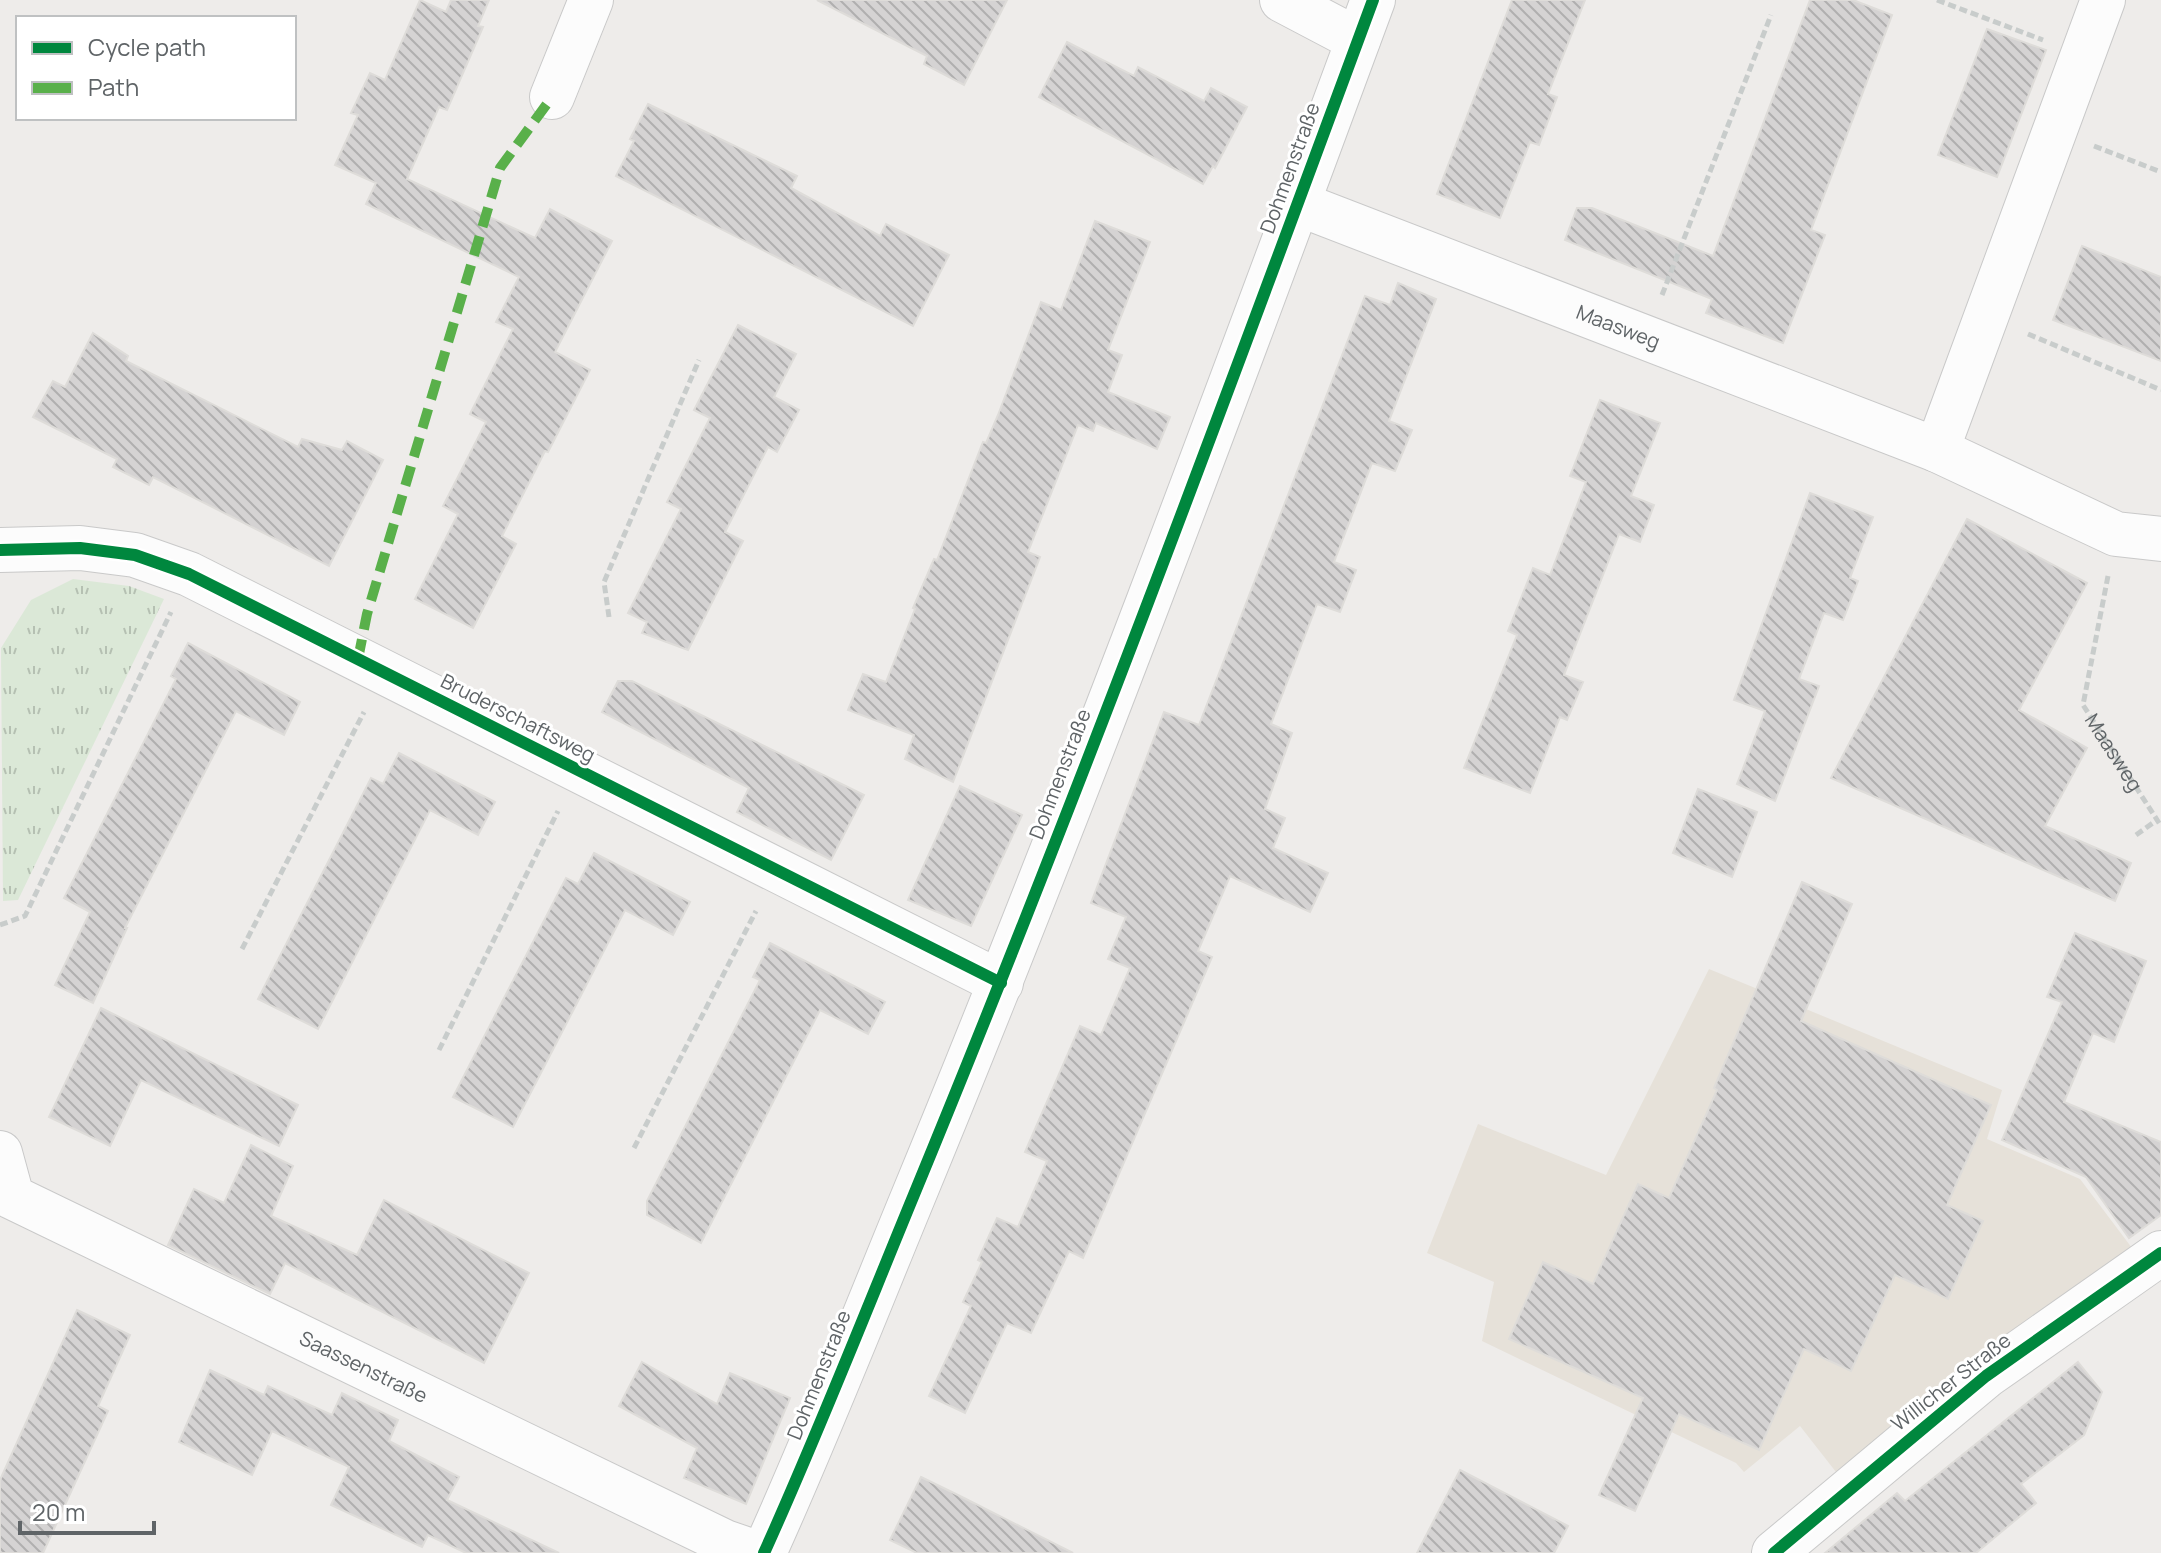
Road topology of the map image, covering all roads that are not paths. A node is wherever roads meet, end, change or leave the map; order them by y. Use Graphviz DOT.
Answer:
graph roads {
  1 [pos="591,0"];
  2 [pos="1282,0"];
  3 [pos="2103,0"];
  4 [pos="1366,20"];
  5 [pos="552,97"];
  6 [pos="1299,204"];
  7 [pos="1937,450"];
  8 [pos="2161,539"];
  9 [pos="0,550"];
  10 [pos="1001,983"];
  11 [pos="0,1153"];
  12 [pos="2161,1253"];
  13 [pos="757,1553"];
  14 [pos="764,1553"];
  15 [pos="1774,1553"];
  1 -- 5 [label="street"];
  2 -- 4 [label="street"];
  3 -- 7 [label="street"];
  4 -- 6 [label="street, Dohmenstraße"];
  6 -- 7 [label="street, Maasweg"];
  6 -- 10 [label="street, Dohmenstraße"];
  7 -- 8 [label="street, Maasweg"];
  9 -- 10 [label="street, Bruderschaftsweg"];
  10 -- 14 [label="street, Dohmenstraße"];
  11 -- 13 [label="street, Saassenstraße"];
  12 -- 15 [label="street, Willicher Straße"];
}
